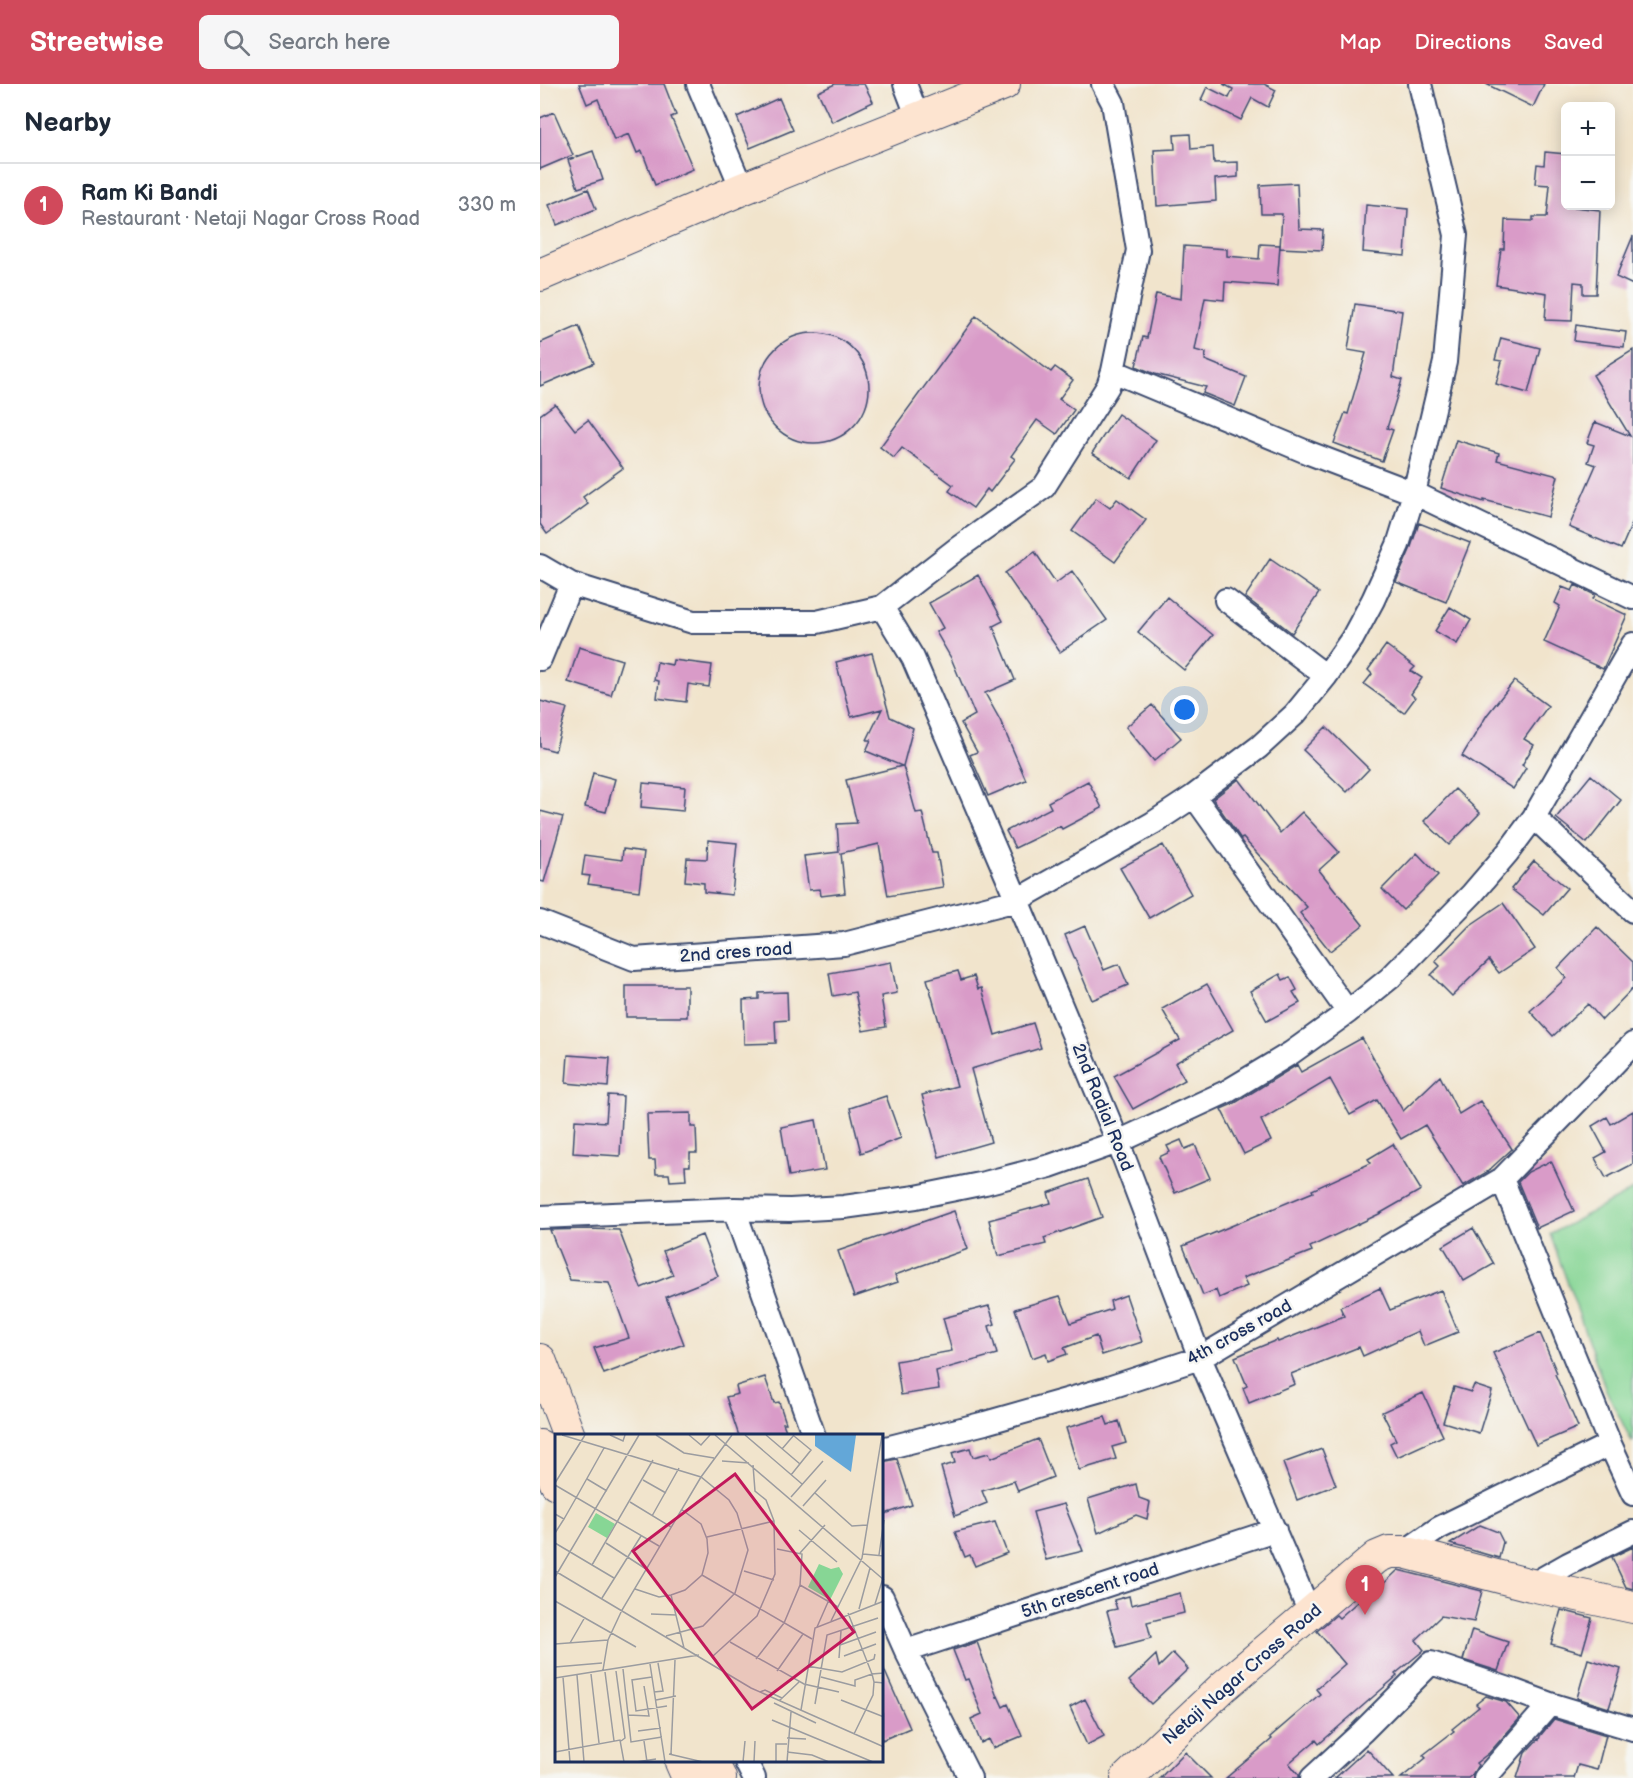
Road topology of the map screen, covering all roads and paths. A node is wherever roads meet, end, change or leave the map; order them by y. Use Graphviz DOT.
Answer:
graph roads {
  1 [pos="698,84"];
  2 [pos="905,84"];
  3 [pos="1004,84"];
  4 [pos="1103,84"];
  5 [pos="1420,84"];
  6 [pos="918,118"];
  7 [pos="742,189"];
  8 [pos="540,275"];
  9 [pos="1113,371"];
  10 [pos="1414,493"];
  11 [pos="540,566"];
  12 [pos="571,584"];
  13 [pos="1633,597"];
  14 [pos="1226,600"];
  15 [pos="882,607"];
  16 [pos="1633,644"];
  17 [pos="540,659"];
  18 [pos="1326,676"];
  19 [pos="1194,796"];
  20 [pos="1534,817"];
  21 [pos="1017,900"];
  22 [pos="1633,910"];
  23 [pos="540,922"];
  24 [pos="1348,1011"];
  25 [pos="1633,1044"];
  26 [pos="1118,1142"];
  27 [pos="1502,1179"];
  28 [pos="734,1209"];
  29 [pos="540,1217"];
  30 [pos="1200,1358"];
  31 [pos="540,1360"];
  32 [pos="568,1434"];
  33 [pos="813,1434"];
  34 [pos="1610,1444"];
  35 [pos="540,1446"];
  36 [pos="884,1448"];
  37 [pos="555,1481"];
  38 [pos="1633,1494"];
  39 [pos="1275,1530"];
  40 [pos="1633,1532"];
  41 [pos="1404,1551"];
  42 [pos="1531,1585"];
  43 [pos="884,1602"];
  44 [pos="1633,1607"];
  45 [pos="1310,1613"];
  46 [pos="906,1651"];
  47 [pos="1550,1704"];
  48 [pos="1633,1729"];
  49 [pos="682,1763"];
  50 [pos="712,1763"];
  51 [pos="747,1763"];
  52 [pos="1138,1775"];
  53 [pos="688,1778"];
  54 [pos="720,1778"];
  55 [pos="754,1778"];
  56 [pos="970,1778"];
  57 [pos="1312,1778"];
  58 [pos="1485,1778"];
  1 -- 7 [label="street"];
  2 -- 6 [label="street"];
  3 -- 6 [label="street"];
  4 -- 9 [label="street"];
  5 -- 10 [label="street, 2nd cres road"];
  6 -- 7 [label="street"];
  7 -- 8 [label="street"];
  9 -- 10 [label="street"];
  9 -- 15 [label="street"];
  10 -- 13 [label="street"];
  10 -- 18 [label="street, 2nd cres road"];
  11 -- 12 [label="street"];
  12 -- 15 [label="street"];
  12 -- 17 [label="street"];
  14 -- 18 [label="street"];
  15 -- 21 [label="street, 2nd Radial Road"];
  16 -- 20 [label="street"];
  18 -- 19 [label="street, 2nd cres road"];
  19 -- 21 [label="street, 2nd cres road"];
  19 -- 24 [label="street"];
  20 -- 22 [label="street"];
  20 -- 24 [label="street"];
  21 -- 23 [label="street, 2nd cres road"];
  21 -- 26 [label="street, 2nd Radial Road"];
  24 -- 26 [label="street"];
  25 -- 27 [label="street, 4th cross road"];
  26 -- 28 [label="street"];
  26 -- 30 [label="street, 2nd Radial Road"];
  27 -- 30 [label="street, 4th cross road"];
  27 -- 34 [label="street"];
  28 -- 29 [label="street"];
  28 -- 33 [label="street"];
  30 -- 36 [label="street, 4th cross road"];
  30 -- 39 [label="street, 2nd Radial Road"];
  31 -- 32 [label="street"];
  34 -- 38 [label="street"];
  34 -- 41 [label="street"];
  35 -- 37 [label="street"];
  39 -- 45 [label="street, 2nd Radial Road"];
  39 -- 46 [label="street, 5th crescent road"];
  40 -- 42 [label="street"];
  41 -- 42 [label="street, Netaji Nagar Cross Road"];
  41 -- 45 [label="street, Netaji Nagar Cross Road"];
  42 -- 44 [label="street, Netaji Nagar Cross Road"];
  43 -- 46 [label="street"];
  45 -- 52 [label="street, Netaji Nagar Cross Road"];
  46 -- 56 [label="street"];
  47 -- 48 [label="street"];
  47 -- 57 [label="street"];
  47 -- 58 [label="street"];
  49 -- 53 [label="street"];
  50 -- 54 [label="street"];
  51 -- 55 [label="street"];
}
